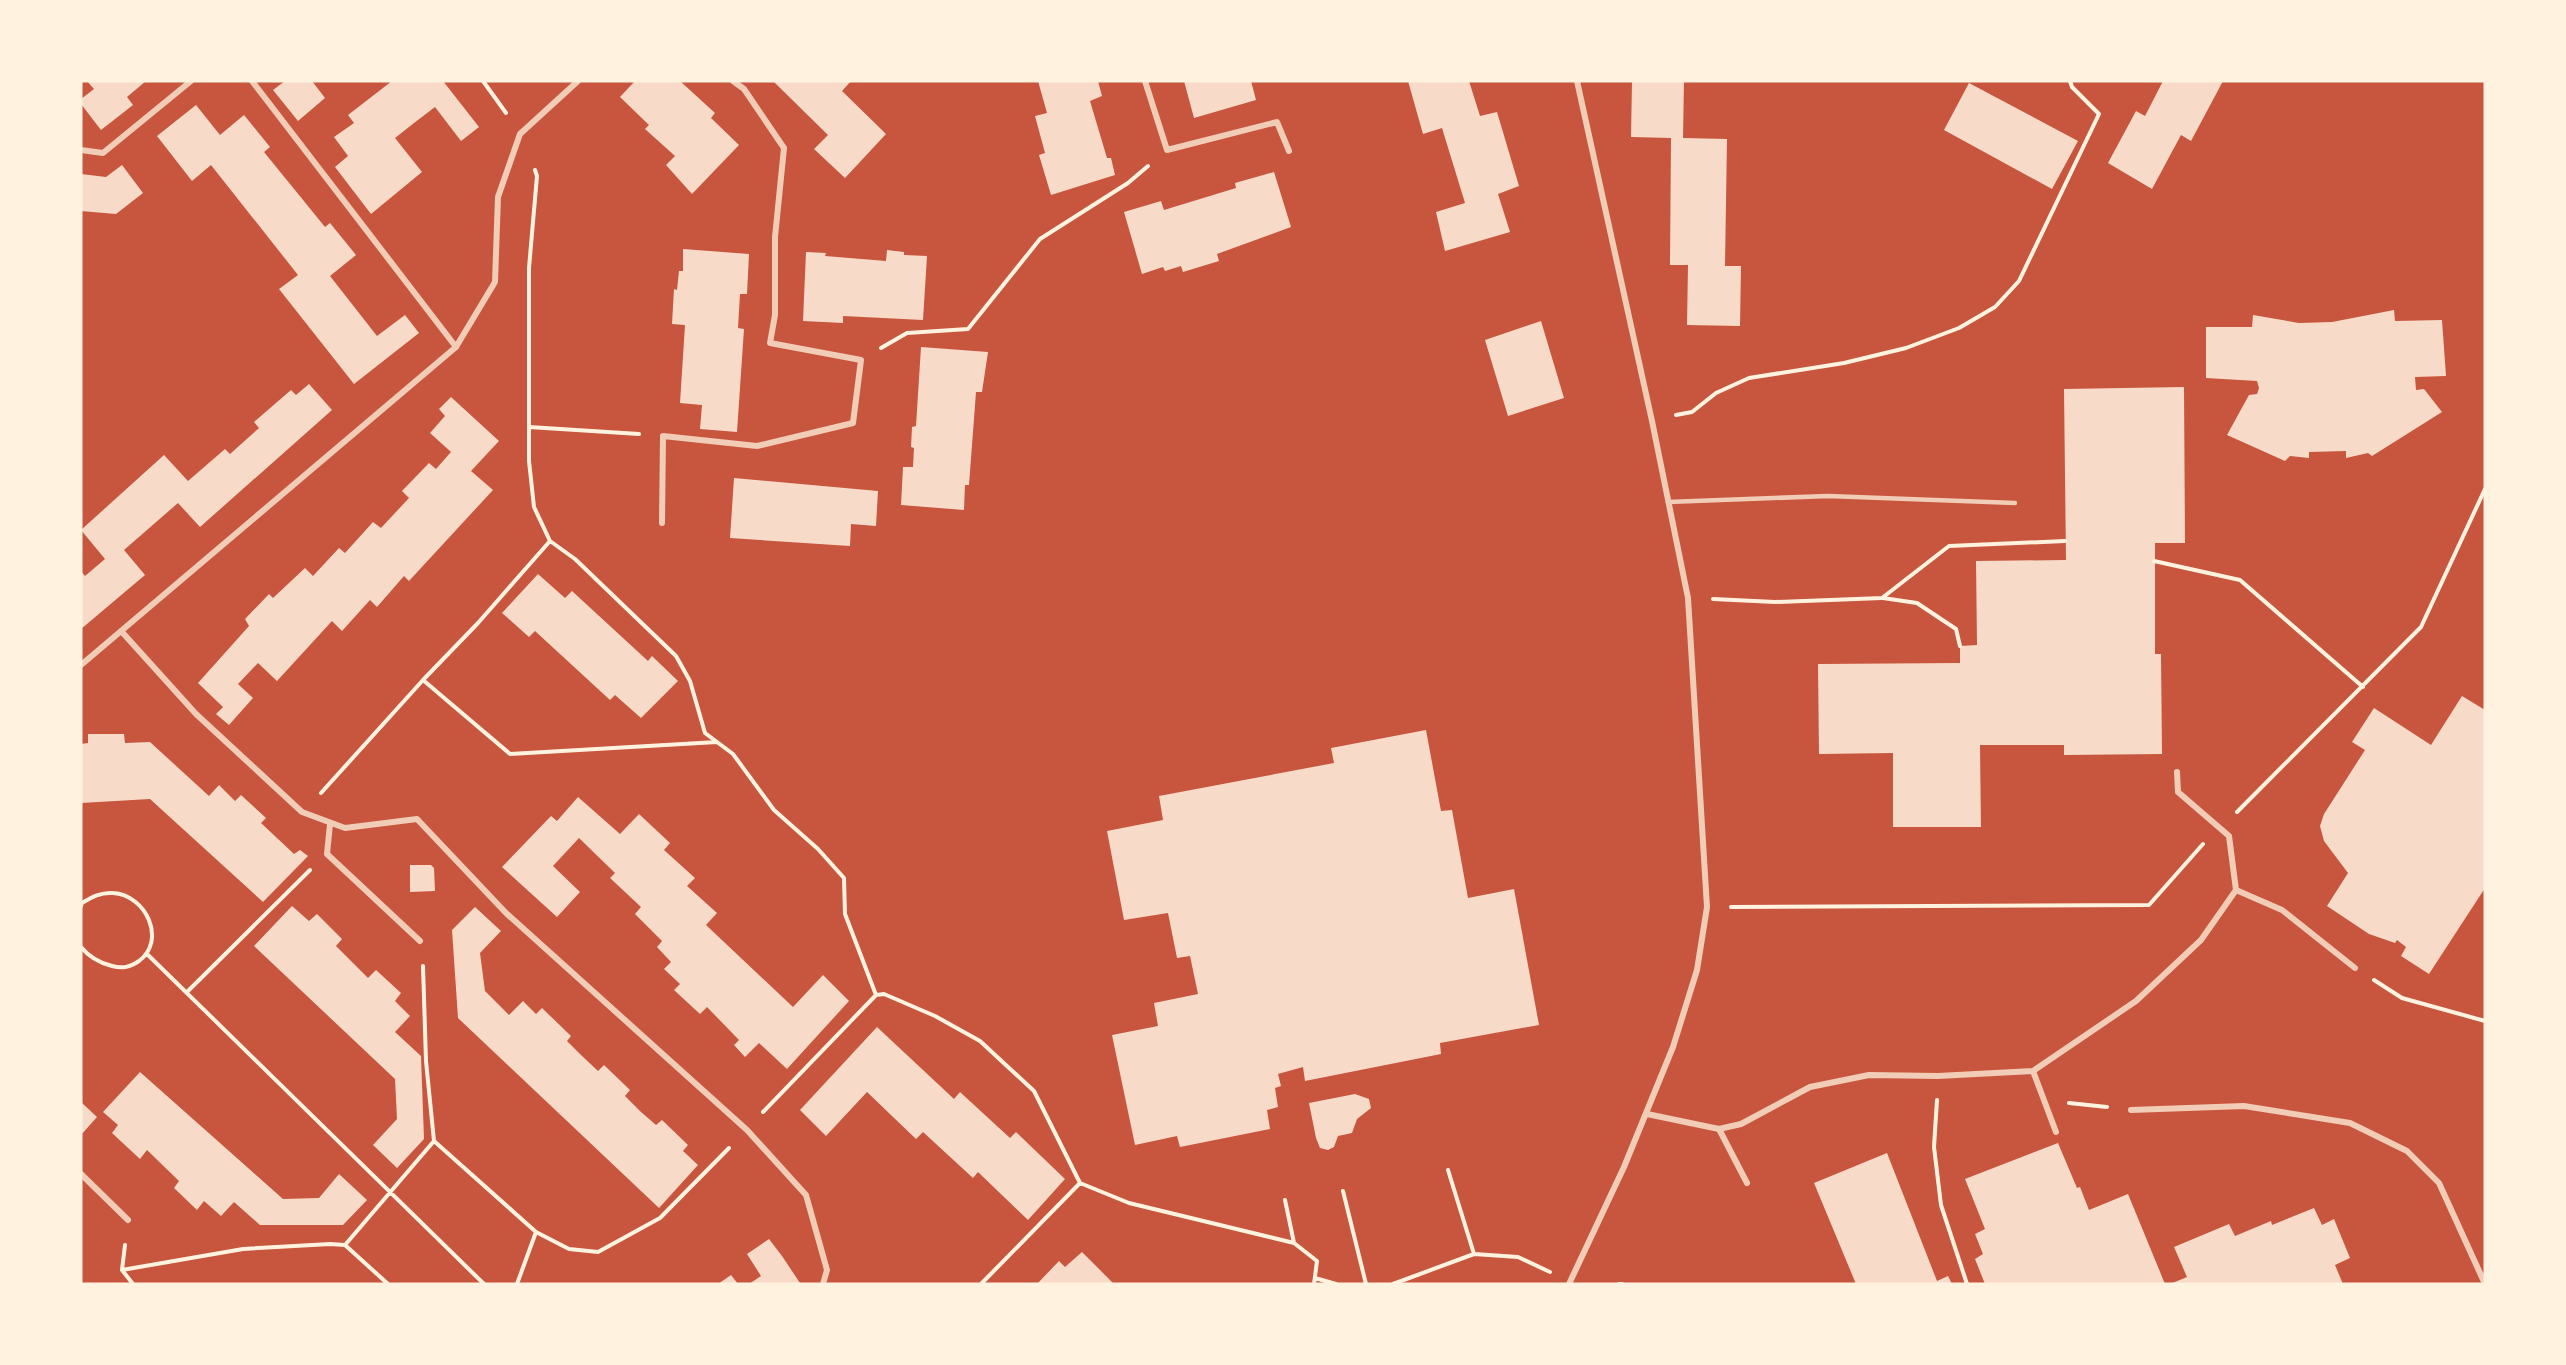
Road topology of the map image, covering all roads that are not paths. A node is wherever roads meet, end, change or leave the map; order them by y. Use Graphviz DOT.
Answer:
graph roads {
  1 [pos="191,81"];
  2 [pos="252,81"];
  3 [pos="578,81"];
  4 [pos="733,81"];
  5 [pos="1145,81"];
  6 [pos="1576,81"];
  7 [pos="81,150"];
  8 [pos="1289,151"];
  9 [pos="456,347"];
  10 [pos="1668,502"];
  11 [pos="2014,503"];
  12 [pos="662,523"];
  13 [pos="122,632"];
  14 [pos="81,665"];
  15 [pos="2177,772"];
  16 [pos="330,824"];
  17 [pos="2236,890"];
  18 [pos="420,941"];
  19 [pos="2355,968"];
  20 [pos="2033,1071"];
  21 [pos="2131,1110"];
  22 [pos="1647,1114"];
  23 [pos="1719,1129"];
  24 [pos="2056,1132"];
  25 [pos="81,1174"];
  26 [pos="1747,1183"];
  27 [pos="128,1220"];
  28 [pos="1569,1283"];
  29 [pos="823,1284"];
  30 [pos="2485,1284"];
  1 -- 7 [label="street"];
  2 -- 9 [label="street"];
  3 -- 9 [label="street"];
  4 -- 12 [label="street"];
  5 -- 8 [label="street"];
  6 -- 10 [label="street"];
  9 -- 13 [label="street"];
  10 -- 11 [label="lane"];
  10 -- 22 [label="street"];
  13 -- 14 [label="street"];
  13 -- 16 [label="street"];
  15 -- 17 [label="street"];
  16 -- 18 [label="street"];
  16 -- 29 [label="street"];
  17 -- 19 [label="street"];
  17 -- 20 [label="street"];
  20 -- 23 [label="street"];
  20 -- 24 [label="street"];
  21 -- 30 [label="street"];
  22 -- 23 [label="street"];
  22 -- 28 [label="street"];
  23 -- 26 [label="street"];
  25 -- 27 [label="street"];
}
